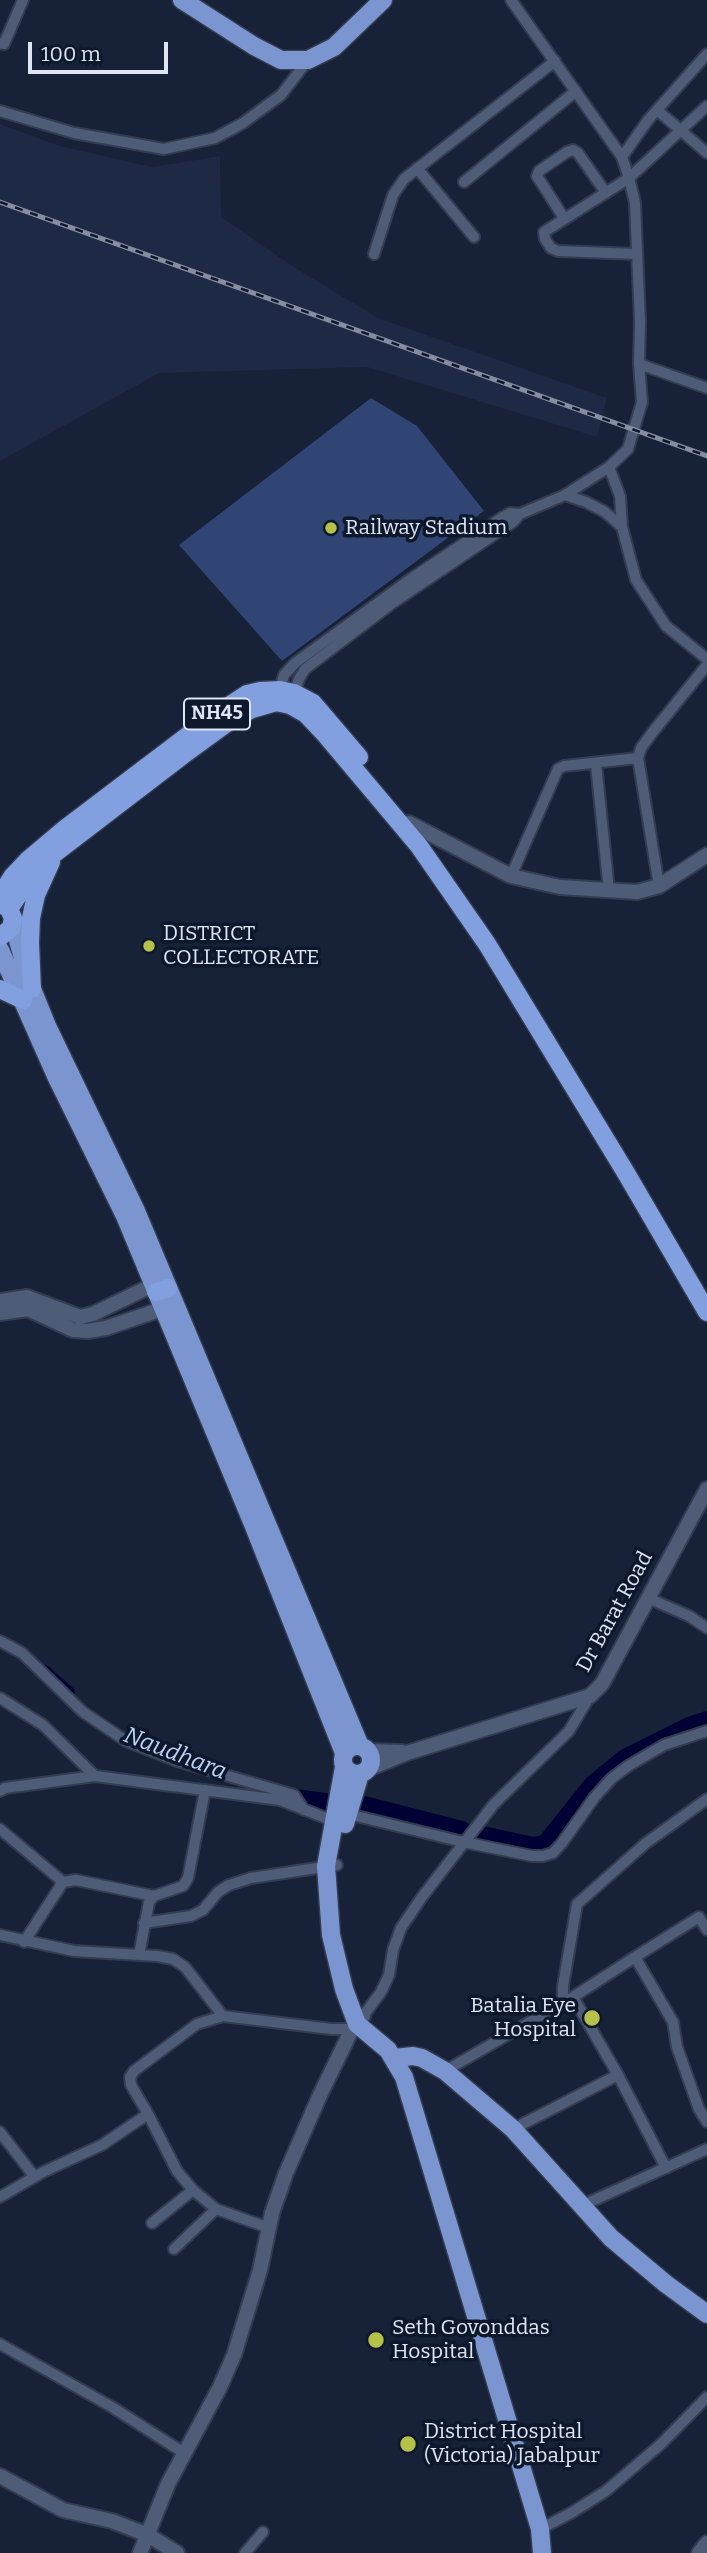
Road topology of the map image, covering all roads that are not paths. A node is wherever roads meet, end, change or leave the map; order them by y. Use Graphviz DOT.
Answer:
graph roads {
  1 [pos="23,0"];
  2 [pos="182,0"];
  3 [pos="383,0"];
  4 [pos="511,0"];
  5 [pos="0,43"];
  6 [pos="707,54"];
  7 [pos="308,60"];
  8 [pos="555,61"];
  9 [pos="576,91"];
  10 [pos="707,106"];
  11 [pos="657,110"];
  12 [pos="0,111"];
  13 [pos="678,130"];
  14 [pos="707,153"];
  15 [pos="622,157"];
  16 [pos="418,168"];
  17 [pos="629,178"];
  18 [pos="464,182"];
  19 [pos="606,192"];
  20 [pos="564,218"];
  21 [pos="474,237"];
  22 [pos="374,254"];
  23 [pos="637,254"];
  24 [pos="639,363"];
  25 [pos="707,388"];
  26 [pos="609,467"];
  27 [pos="565,495"];
  28 [pos="622,527"];
  29 [pos="707,659"];
  30 [pos="707,665"];
  31 [pos="285,697"];
  32 [pos="638,758"];
  33 [pos="596,764"];
  34 [pos="404,824"];
  35 [pos="55,853"];
  36 [pos="707,855"];
  37 [pos="511,876"];
  38 [pos="659,886"];
  39 [pos="609,891"];
  40 [pos="4,914"];
  41 [pos="0,950"];
  42 [pos="0,989"];
  43 [pos="27,995"];
  44 [pos="160,1294"];
  45 [pos="0,1301"];
  46 [pos="707,1312"];
  47 [pos="0,1313"];
  48 [pos="707,1489"];
  49 [pos="648,1598"];
  50 [pos="707,1628"];
  51 [pos="0,1641"];
  52 [pos="590,1696"];
  53 [pos="0,1698"];
  54 [pos="707,1731"];
  55 [pos="357,1760"];
  56 [pos="95,1776"];
  57 [pos="205,1790"];
  58 [pos="0,1791"];
  59 [pos="707,1799"];
  60 [pos="304,1810"];
  61 [pos="342,1818"];
  62 [pos="0,1829"];
  63 [pos="463,1842"];
  64 [pos="332,1866"];
  65 [pos="63,1882"];
  66 [pos="154,1896"];
  67 [pos="703,1914"];
  68 [pos="144,1923"];
  69 [pos="707,1930"];
  70 [pos="0,1935"];
  71 [pos="24,1942"];
  72 [pos="139,1955"];
  73 [pos="635,1957"];
  74 [pos="568,2000"];
  75 [pos="223,2016"];
  76 [pos="358,2023"];
  77 [pos="400,2057"];
  78 [pos="445,2071"];
  79 [pos="618,2075"];
  80 [pos="148,2114"];
  81 [pos="707,2122"];
  82 [pos="513,2129"];
  83 [pos="0,2132"];
  84 [pos="707,2149"];
  85 [pos="666,2168"];
  86 [pos="34,2176"];
  87 [pos="3,2190"];
  88 [pos="193,2190"];
  89 [pos="581,2206"];
  90 [pos="216,2210"];
  91 [pos="152,2223"];
  92 [pos="269,2228"];
  93 [pos="174,2249"];
  94 [pos="707,2314"];
  95 [pos="0,2344"];
  96 [pos="707,2397"];
  97 [pos="184,2454"];
  98 [pos="0,2476"];
  99 [pos="540,2529"];
  100 [pos="263,2532"];
  101 [pos="148,2535"];
  102 [pos="707,2543"];
  103 [pos="140,2553"];
  104 [pos="177,2553"];
  105 [pos="245,2553"];
  106 [pos="542,2553"];
  107 [pos="699,2553"];
  1 -- 5 [label="street"];
  2 -- 7 [label="main road"];
  3 -- 7 [label="main road"];
  4 -- 8 [label="street"];
  6 -- 11 [label="street"];
  7 -- 12 [label="street"];
  8 -- 9 [label="street"];
  8 -- 16 [label="street"];
  9 -- 15 [label="street"];
  9 -- 18 [label="street"];
  10 -- 13 [label="street"];
  11 -- 13 [label="street"];
  11 -- 15 [label="street"];
  13 -- 14 [label="street"];
  13 -- 17 [label="street"];
  15 -- 17 [label="street"];
  16 -- 21 [label="street"];
  16 -- 22 [label="street"];
  17 -- 19 [label="street"];
  17 -- 23 [label="street"];
  19 -- 20 [label="street"];
  19 -- 20 [label="street"];
  20 -- 23 [label="street"];
  23 -- 24 [label="street"];
  24 -- 25 [label="street"];
  24 -- 26 [label="street"];
  26 -- 27 [label="street"];
  26 -- 28 [label="street"];
  27 -- 28 [label="street"];
  27 -- 31 [label="street"];
  28 -- 29 [label="street"];
  30 -- 32 [label="street"];
  31 -- 34 [label="highway"];
  31 -- 35 [label="highway, NH45"];
  31 -- 40 [label="highway, NH45"];
  32 -- 33 [label="street"];
  32 -- 38 [label="street"];
  33 -- 37 [label="street"];
  33 -- 39 [label="street"];
  34 -- 37 [label="street"];
  34 -- 46 [label="highway"];
  35 -- 40 [label="highway, NH45"];
  35 -- 43 [label="highway"];
  36 -- 38 [label="street"];
  37 -- 39 [label="street"];
  38 -- 39 [label="street"];
  40 -- 43 [label="main road"];
  41 -- 43 [label="main road"];
  42 -- 43 [label="highway"];
  43 -- 44 [label="main road"];
  44 -- 45 [label="street"];
  44 -- 47 [label="street"];
  44 -- 55 [label="main road"];
  48 -- 49 [label="street, Dr Barat Road"];
  49 -- 50 [label="street"];
  49 -- 52 [label="street, Dr Barat Road"];
  51 -- 60 [label="street"];
  52 -- 55 [label="street, Dr Barat Road"];
  52 -- 63 [label="street"];
  53 -- 56 [label="street"];
  54 -- 63 [label="street"];
  55 -- 61 [label="main road"];
  56 -- 57 [label="street"];
  56 -- 58 [label="street"];
  57 -- 60 [label="street"];
  57 -- 66 [label="street"];
  59 -- 74 [label="street"];
  60 -- 61 [label="street"];
  61 -- 63 [label="street"];
  61 -- 64 [label="main road"];
  62 -- 65 [label="street"];
  63 -- 76 [label="street"];
  64 -- 68 [label="street"];
  64 -- 76 [label="main road"];
  65 -- 66 [label="street"];
  65 -- 71 [label="street"];
  66 -- 68 [label="street"];
  67 -- 69 [label="street"];
  67 -- 73 [label="street"];
  68 -- 72 [label="street"];
  70 -- 71 [label="street"];
  71 -- 72 [label="street"];
  72 -- 75 [label="street"];
  73 -- 74 [label="street"];
  73 -- 81 [label="street"];
  74 -- 78 [label="street"];
  74 -- 79 [label="street"];
  75 -- 76 [label="street"];
  75 -- 80 [label="street"];
  76 -- 77 [label="main road"];
  76 -- 92 [label="street"];
  77 -- 78 [label="main road"];
  77 -- 99 [label="main road"];
  78 -- 82 [label="main road"];
  79 -- 82 [label="street"];
  79 -- 85 [label="street"];
  80 -- 86 [label="street"];
  80 -- 88 [label="street"];
  82 -- 89 [label="main road"];
  83 -- 86 [label="street"];
  84 -- 85 [label="street"];
  85 -- 89 [label="street"];
  86 -- 87 [label="street"];
  88 -- 90 [label="street"];
  88 -- 91 [label="street"];
  89 -- 94 [label="main road"];
  90 -- 92 [label="street"];
  90 -- 93 [label="street"];
  92 -- 97 [label="street"];
  95 -- 97 [label="street"];
  96 -- 99 [label="street"];
  97 -- 101 [label="street"];
  98 -- 101 [label="street"];
  99 -- 106 [label="main road"];
  100 -- 105 [label="street"];
  101 -- 103 [label="street"];
  101 -- 104 [label="street"];
  102 -- 107 [label="street"];
}
